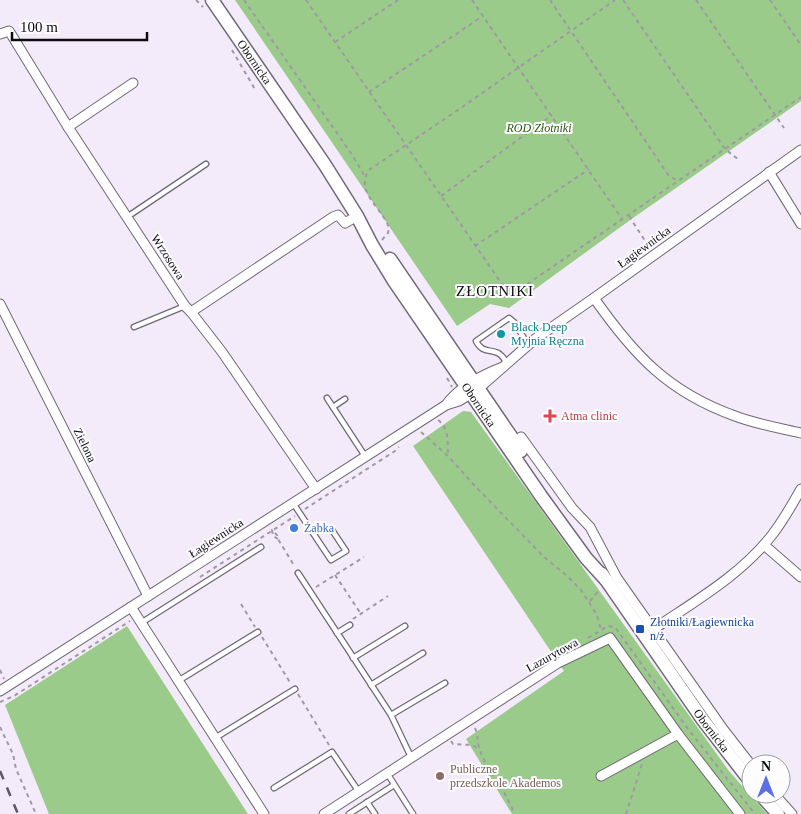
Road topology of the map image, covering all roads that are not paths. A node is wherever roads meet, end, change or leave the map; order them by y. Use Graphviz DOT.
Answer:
graph roads {
  1 [pos="212,0"];
  2 [pos="4,33"];
  3 [pos="133,83"];
  4 [pos="68,127"];
  5 [pos="801,150"];
  6 [pos="206,164"];
  7 [pos="769,172"];
  8 [pos="127,217"];
  9 [pos="360,220"];
  10 [pos="801,224"];
  11 [pos="594,298"];
  12 [pos="0,304"];
  13 [pos="188,309"];
  14 [pos="134,327"];
  15 [pos="528,345"];
  16 [pos="505,365"];
  17 [pos="472,388"];
  18 [pos="327,398"];
  19 [pos="345,399"];
  20 [pos="333,407"];
  21 [pos="801,434"];
  22 [pos="521,437"];
  23 [pos="365,456"];
  24 [pos="316,488"];
  25 [pos="801,489"];
  26 [pos="293,503"];
  27 [pos="332,530"];
  28 [pos="764,544"];
  29 [pos="262,547"];
  30 [pos="298,573"];
  31 [pos="801,578"];
  32 [pos="148,596"];
  33 [pos="131,608"];
  34 [pos="137,621"];
  35 [pos="350,625"];
  36 [pos="405,626"];
  37 [pos="654,629"];
  38 [pos="258,632"];
  39 [pos="337,633"];
  40 [pos="423,653"];
  41 [pos="353,658"];
  42 [pos="178,681"];
  43 [pos="445,684"];
  44 [pos="371,685"];
  45 [pos="295,689"];
  46 [pos="0,691"];
  47 [pos="391,715"];
  48 [pos="678,734"];
  49 [pos="215,738"];
  50 [pos="742,754"];
  51 [pos="411,757"];
  52 [pos="741,769"];
  53 [pos="387,773"];
  54 [pos="601,776"];
  55 [pos="394,785"];
  56 [pos="274,788"];
  57 [pos="359,792"];
  58 [pos="367,802"];
  59 [pos="769,804"];
  60 [pos="783,804"];
  61 [pos="264,814"];
  62 [pos="324,814"];
  63 [pos="349,814"];
  64 [pos="375,814"];
  65 [pos="413,814"];
  66 [pos="740,814"];
  67 [pos="778,814"];
  68 [pos="792,814"];
  1 -- 9 [label="main road, Obornicka"];
  2 -- 4 [label="street, Wrzosowa"];
  3 -- 4 [label="street"];
  4 -- 8 [label="street, Wrzosowa"];
  5 -- 7 [label="street, Łagiewnicka"];
  6 -- 8 [label="lane"];
  7 -- 10 [label="street"];
  7 -- 11 [label="street, Łagiewnicka"];
  8 -- 13 [label="street, Wrzosowa"];
  9 -- 13 [label="street"];
  9 -- 17 [label="main road, Obornicka"];
  9 -- 17 [label="main road, Obornicka"];
  11 -- 15 [label="street, Łagiewnicka"];
  11 -- 21 [label="street"];
  12 -- 32 [label="street, Zielona"];
  13 -- 14 [label="lane"];
  13 -- 24 [label="street, Wrzosowa"];
  15 -- 16 [label="street, Łagiewnicka"];
  15 -- 16 [label="lane"];
  16 -- 17 [label="street, Łagiewnicka"];
  17 -- 23 [label="street, Łagiewnicka"];
  17 -- 52 [label="main road, Obornicka"];
  18 -- 20 [label="lane"];
  19 -- 20 [label="lane"];
  20 -- 23 [label="lane"];
  22 -- 37 [label="street"];
  23 -- 24 [label="street, Łagiewnicka"];
  24 -- 26 [label="street, Łagiewnicka"];
  25 -- 28 [label="street"];
  26 -- 27 [label="lane"];
  26 -- 32 [label="street, Łagiewnicka"];
  28 -- 31 [label="street"];
  28 -- 37 [label="street"];
  29 -- 34 [label="lane"];
  30 -- 39 [label="lane"];
  32 -- 33 [label="street, Łagiewnicka"];
  33 -- 34 [label="street"];
  33 -- 46 [label="street, Łagiewnicka"];
  34 -- 42 [label="street"];
  35 -- 39 [label="lane"];
  36 -- 41 [label="lane"];
  37 -- 50 [label="street"];
  38 -- 42 [label="lane"];
  39 -- 41 [label="lane"];
  40 -- 44 [label="lane"];
  41 -- 44 [label="lane"];
  42 -- 49 [label="street"];
  43 -- 47 [label="lane"];
  44 -- 47 [label="lane"];
  45 -- 49 [label="lane"];
  47 -- 51 [label="lane"];
  48 -- 51 [label="street, Lazurytowa"];
  48 -- 54 [label="street"];
  48 -- 66 [label="street"];
  49 -- 61 [label="street"];
  51 -- 53 [label="street, Lazurytowa"];
  53 -- 55 [label="lane"];
  53 -- 57 [label="street, Lazurytowa"];
  55 -- 58 [label="lane"];
  55 -- 65 [label="lane"];
  56 -- 57 [label="lane"];
  57 -- 62 [label="street, Lazurytowa"];
  58 -- 63 [label="lane"];
  58 -- 64 [label="lane"];
  59 -- 67 [label="main road"];
  60 -- 68 [label="street"];
}
